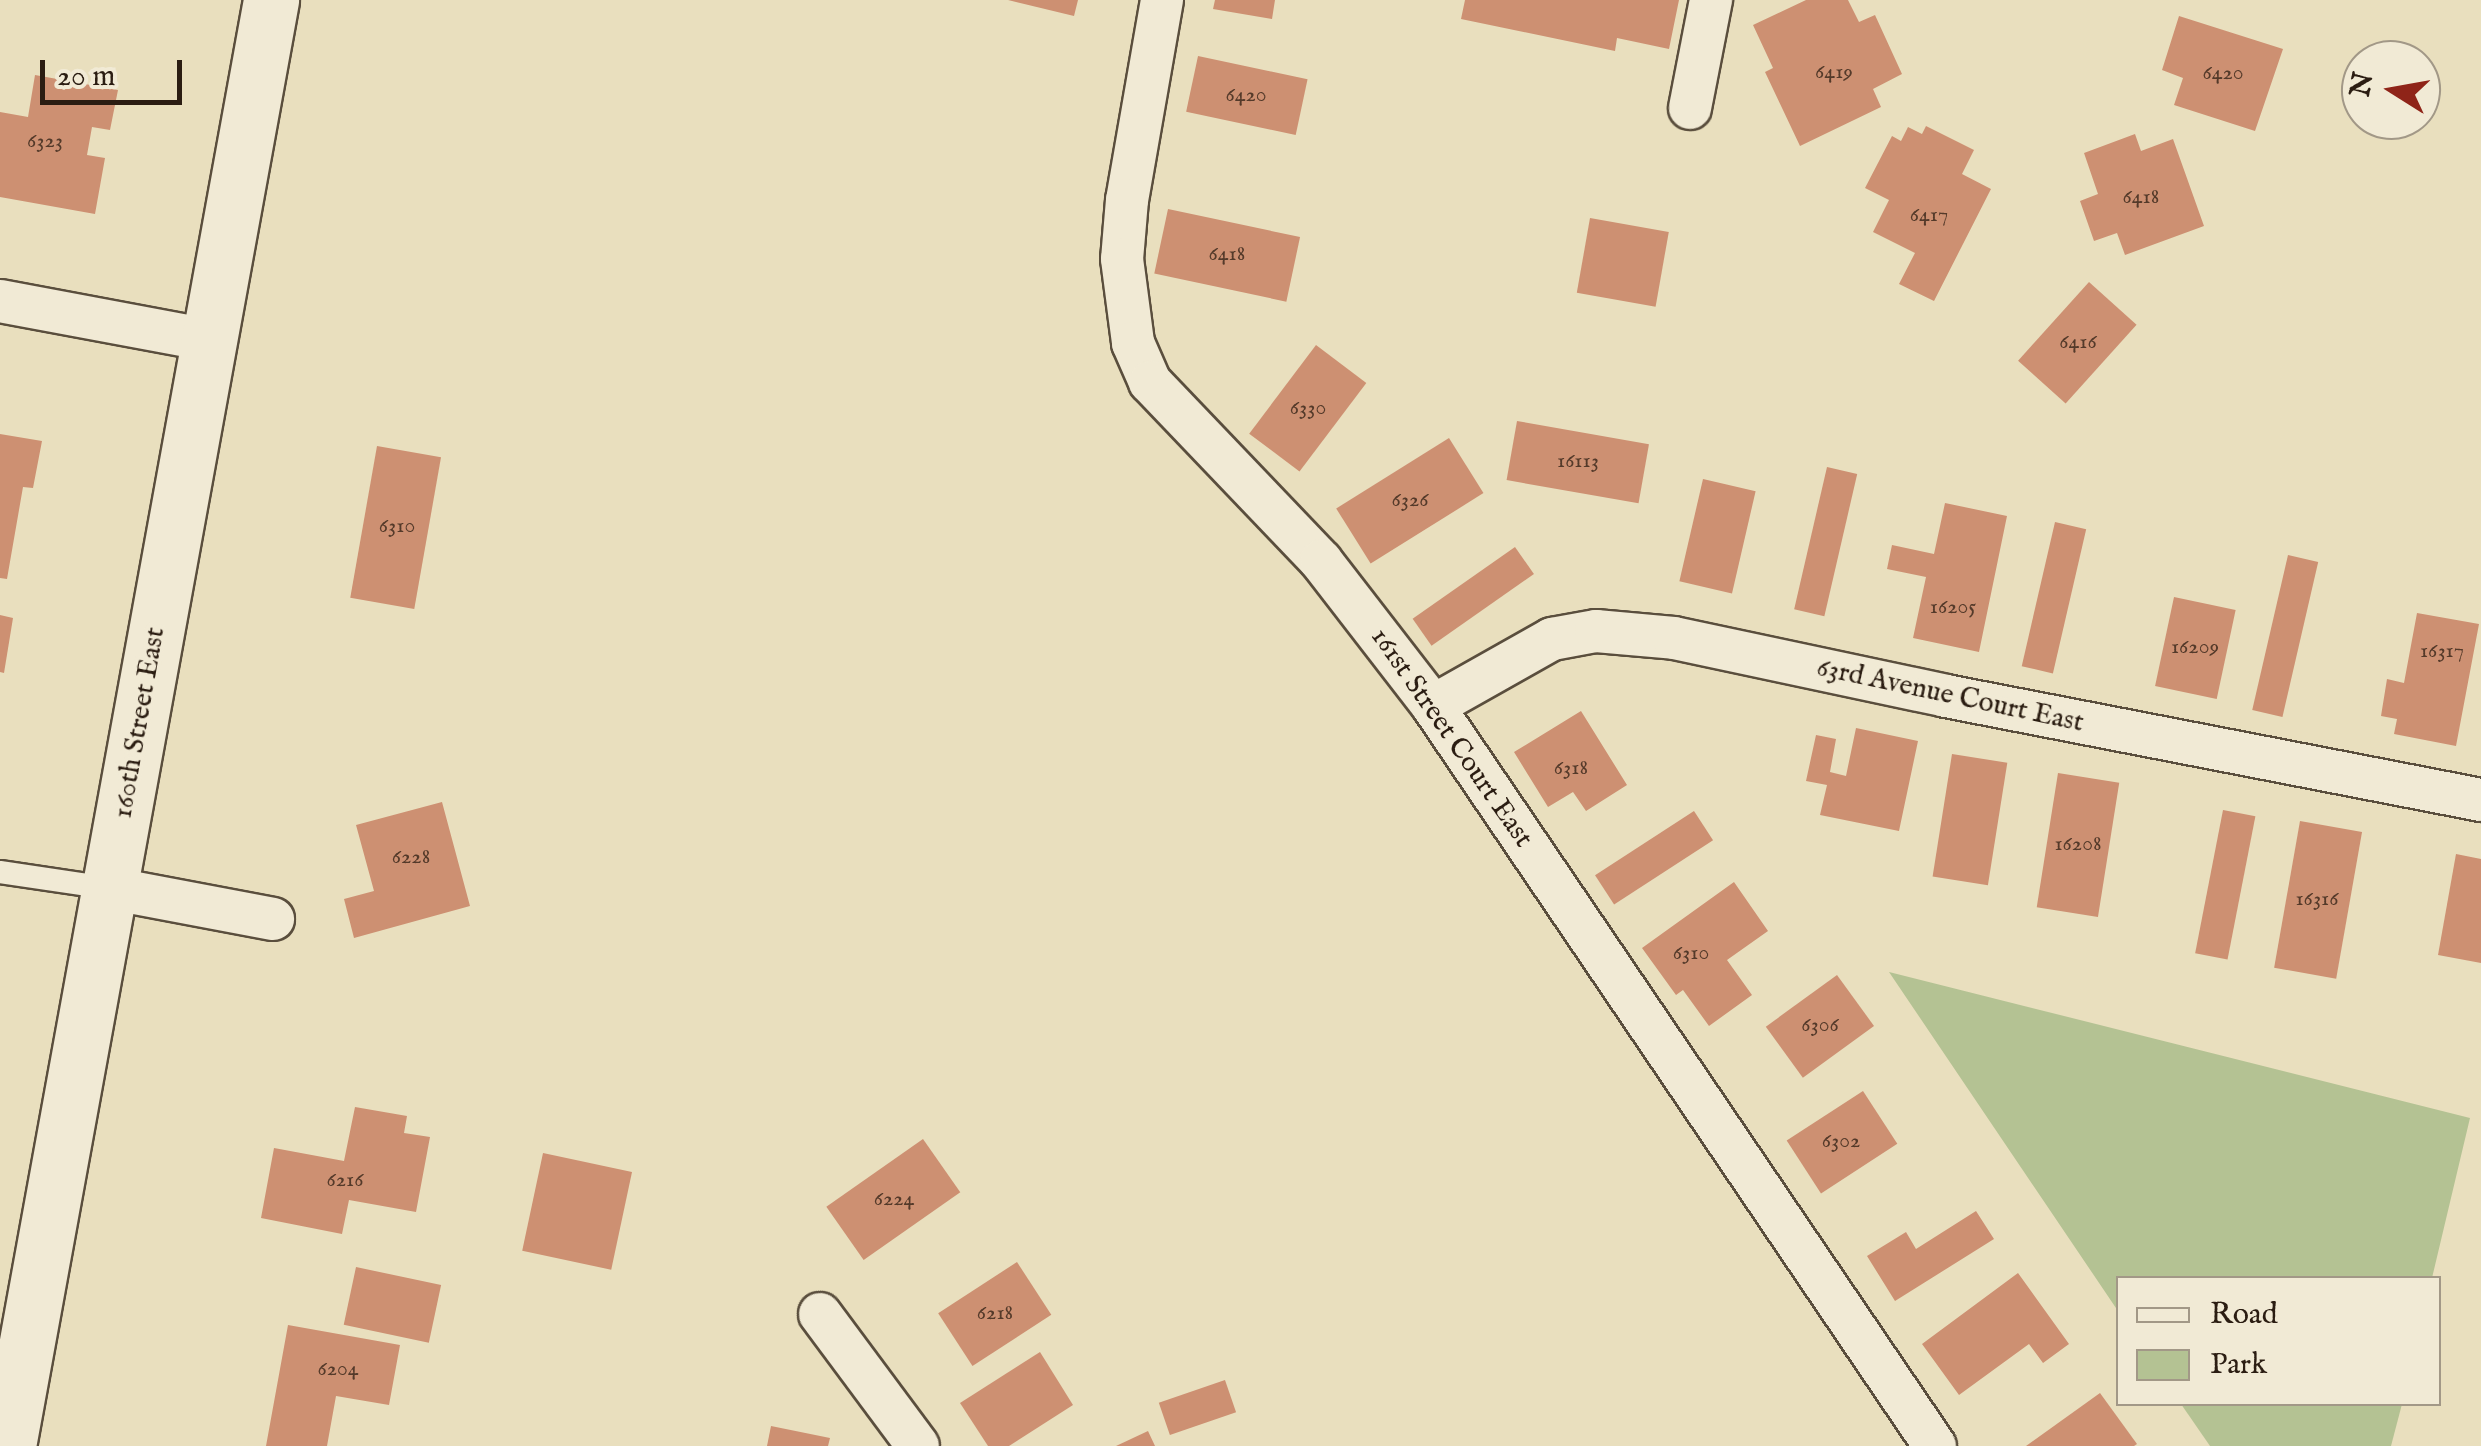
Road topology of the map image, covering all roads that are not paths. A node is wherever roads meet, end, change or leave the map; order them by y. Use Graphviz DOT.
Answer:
graph roads {
  1 [pos="270,0"];
  2 [pos="1162,0"];
  3 [pos="1711,0"];
  4 [pos="1690,108"];
  5 [pos="0,301"];
  6 [pos="210,340"];
  7 [pos="1433,706"];
  8 [pos="2481,800"];
  9 [pos="0,872"];
  10 [pos="109,888"];
  11 [pos="273,918"];
  12 [pos="820,1314"];
  13 [pos="8,1446"];
  14 [pos="918,1446"];
  15 [pos="1935,1446"];
  1 -- 6 [label="main road, 160th Street East"];
  2 -- 7 [label="street, 161st Street Court East"];
  3 -- 4 [label="street"];
  5 -- 6 [label="street"];
  6 -- 10 [label="main road, 160th Street East"];
  7 -- 8 [label="street, 63rd Avenue Court East"];
  7 -- 15 [label="street, 161st Street Court East"];
  9 -- 10 [label="lane"];
  10 -- 11 [label="street"];
  10 -- 13 [label="main road, 160th Street East"];
  12 -- 14 [label="street"];
}
